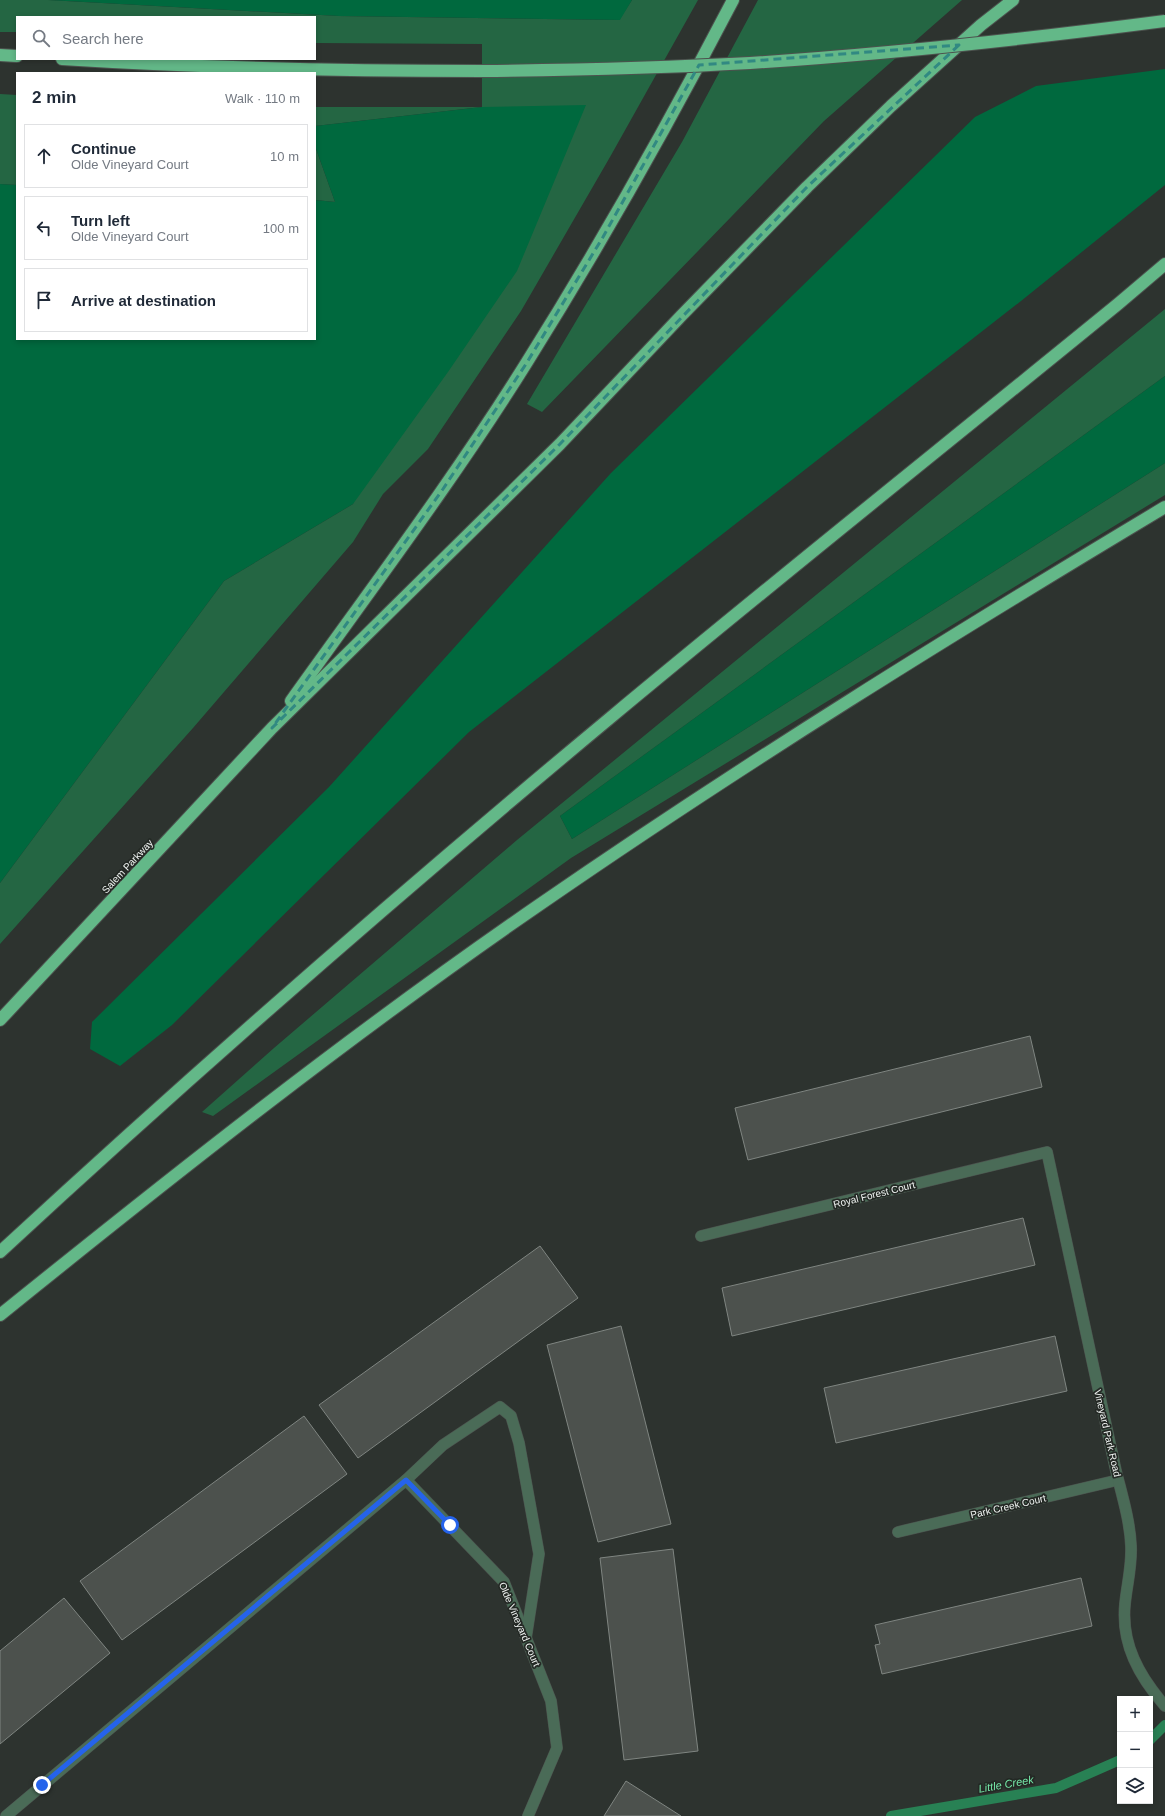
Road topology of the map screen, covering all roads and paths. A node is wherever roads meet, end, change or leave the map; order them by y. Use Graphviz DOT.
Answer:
graph roads {
  1 [pos="733,0"];
  2 [pos="1013,0"];
  3 [pos="1165,21"];
  4 [pos="0,55"];
  5 [pos="16,56"];
  6 [pos="82,60"];
  7 [pos="1165,264"];
  8 [pos="1165,507"];
  9 [pos="272,728"];
  10 [pos="0,1020"];
  11 [pos="1047,1152"];
  12 [pos="701,1236"];
  13 [pos="0,1252"];
  14 [pos="0,1315"];
  15 [pos="406,1480"];
  16 [pos="1118,1480"];
  17 [pos="898,1532"];
  18 [pos="526,1638"];
  19 [pos="1165,1706"];
  20 [pos="6,1816"];
  21 [pos="528,1816"];
  1 -- 9 [label="highway"];
  2 -- 9 [label="highway"];
  3 -- 6 [label="highway, bridge"];
  4 -- 5 [label="highway"];
  7 -- 13 [label="highway"];
  8 -- 14 [label="highway"];
  9 -- 10 [label="highway, Salem Parkway"];
  11 -- 12 [label="street, Royal Forest Court"];
  11 -- 16 [label="street, Vineyard Park Road"];
  15 -- 18 [label="street, Olde Vineyard Court"];
  15 -- 18 [label="street"];
  15 -- 20 [label="street"];
  16 -- 17 [label="street, Park Creek Court"];
  16 -- 19 [label="street, Vineyard Park Road"];
  18 -- 21 [label="street, Olde Vineyard Court"];
}
